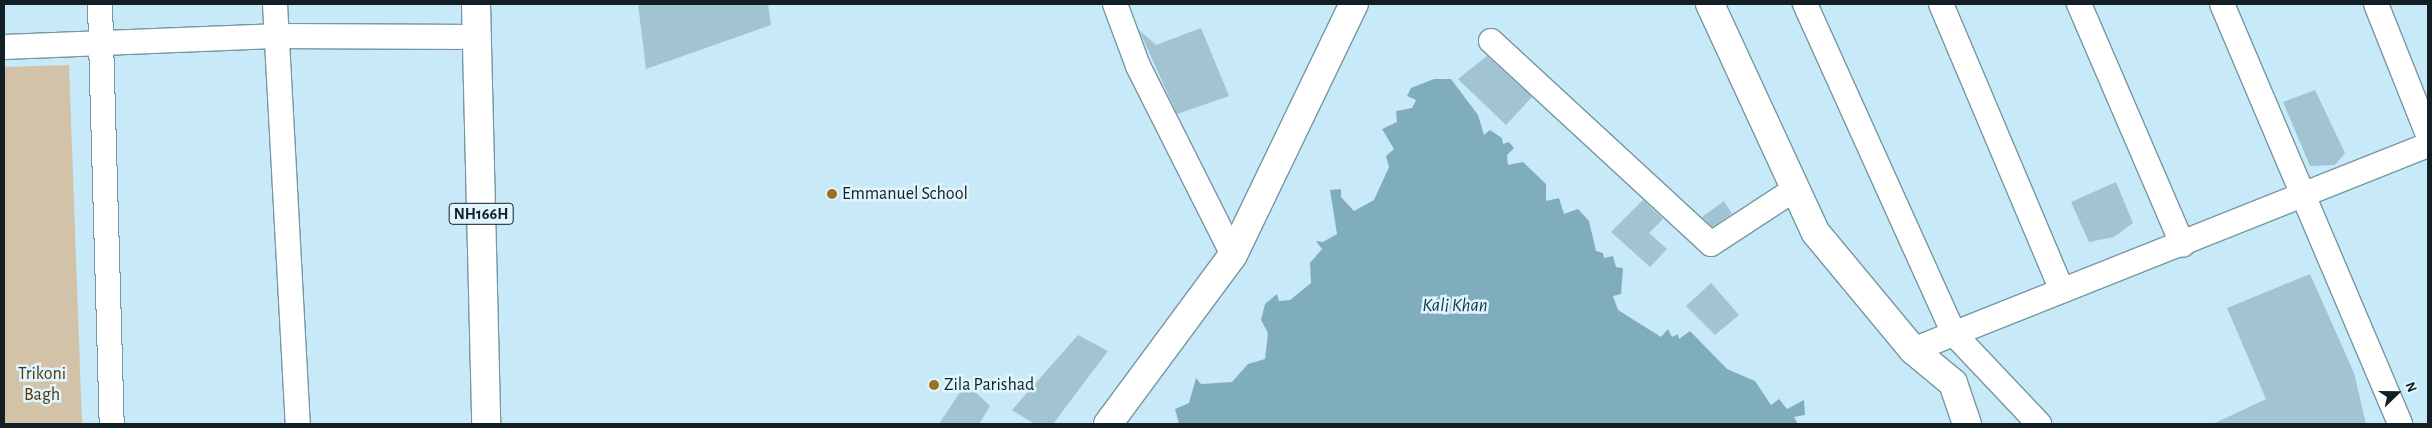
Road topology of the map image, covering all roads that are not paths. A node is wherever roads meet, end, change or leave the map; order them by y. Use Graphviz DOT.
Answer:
graph roads {
  1 [pos="100,4"];
  2 [pos="275,4"];
  3 [pos="476,4"];
  4 [pos="1115,4"];
  5 [pos="1354,4"];
  6 [pos="1710,4"];
  7 [pos="1805,4"];
  8 [pos="1941,4"];
  9 [pos="2080,4"];
  10 [pos="2222,4"];
  11 [pos="2376,4"];
  12 [pos="275,36"];
  13 [pos="477,36"];
  14 [pos="1491,41"];
  15 [pos="101,44"];
  16 [pos="4,47"];
  17 [pos="2428,135"];
  18 [pos="2428,146"];
  19 [pos="1795,189"];
  20 [pos="2303,196"];
  21 [pos="2183,245"];
  22 [pos="1233,255"];
  23 [pos="2062,291"];
  24 [pos="1954,334"];
  25 [pos="1913,350"];
  26 [pos="112,424"];
  27 [pos="298,424"];
  28 [pos="486,424"];
  29 [pos="1108,424"];
  30 [pos="1967,424"];
  31 [pos="2039,424"];
  32 [pos="2400,424"];
  1 -- 15 [label="street"];
  2 -- 12 [label="street"];
  3 -- 13 [label="main road, NH166H"];
  4 -- 22 [label="street"];
  5 -- 22 [label="main road"];
  6 -- 19 [label="main road"];
  7 -- 24 [label="street"];
  8 -- 23 [label="street"];
  9 -- 21 [label="street"];
  10 -- 20 [label="street"];
  11 -- 17 [label="street"];
  12 -- 13 [label="street"];
  12 -- 15 [label="street"];
  12 -- 27 [label="street"];
  13 -- 28 [label="main road, NH166H"];
  14 -- 19 [label="street"];
  15 -- 16 [label="street"];
  15 -- 26 [label="street"];
  18 -- 20 [label="street"];
  19 -- 25 [label="main road"];
  20 -- 21 [label="street"];
  20 -- 32 [label="street"];
  21 -- 23 [label="street"];
  22 -- 29 [label="main road"];
  23 -- 24 [label="street"];
  24 -- 25 [label="street"];
  24 -- 31 [label="street"];
  25 -- 30 [label="main road"];
}
